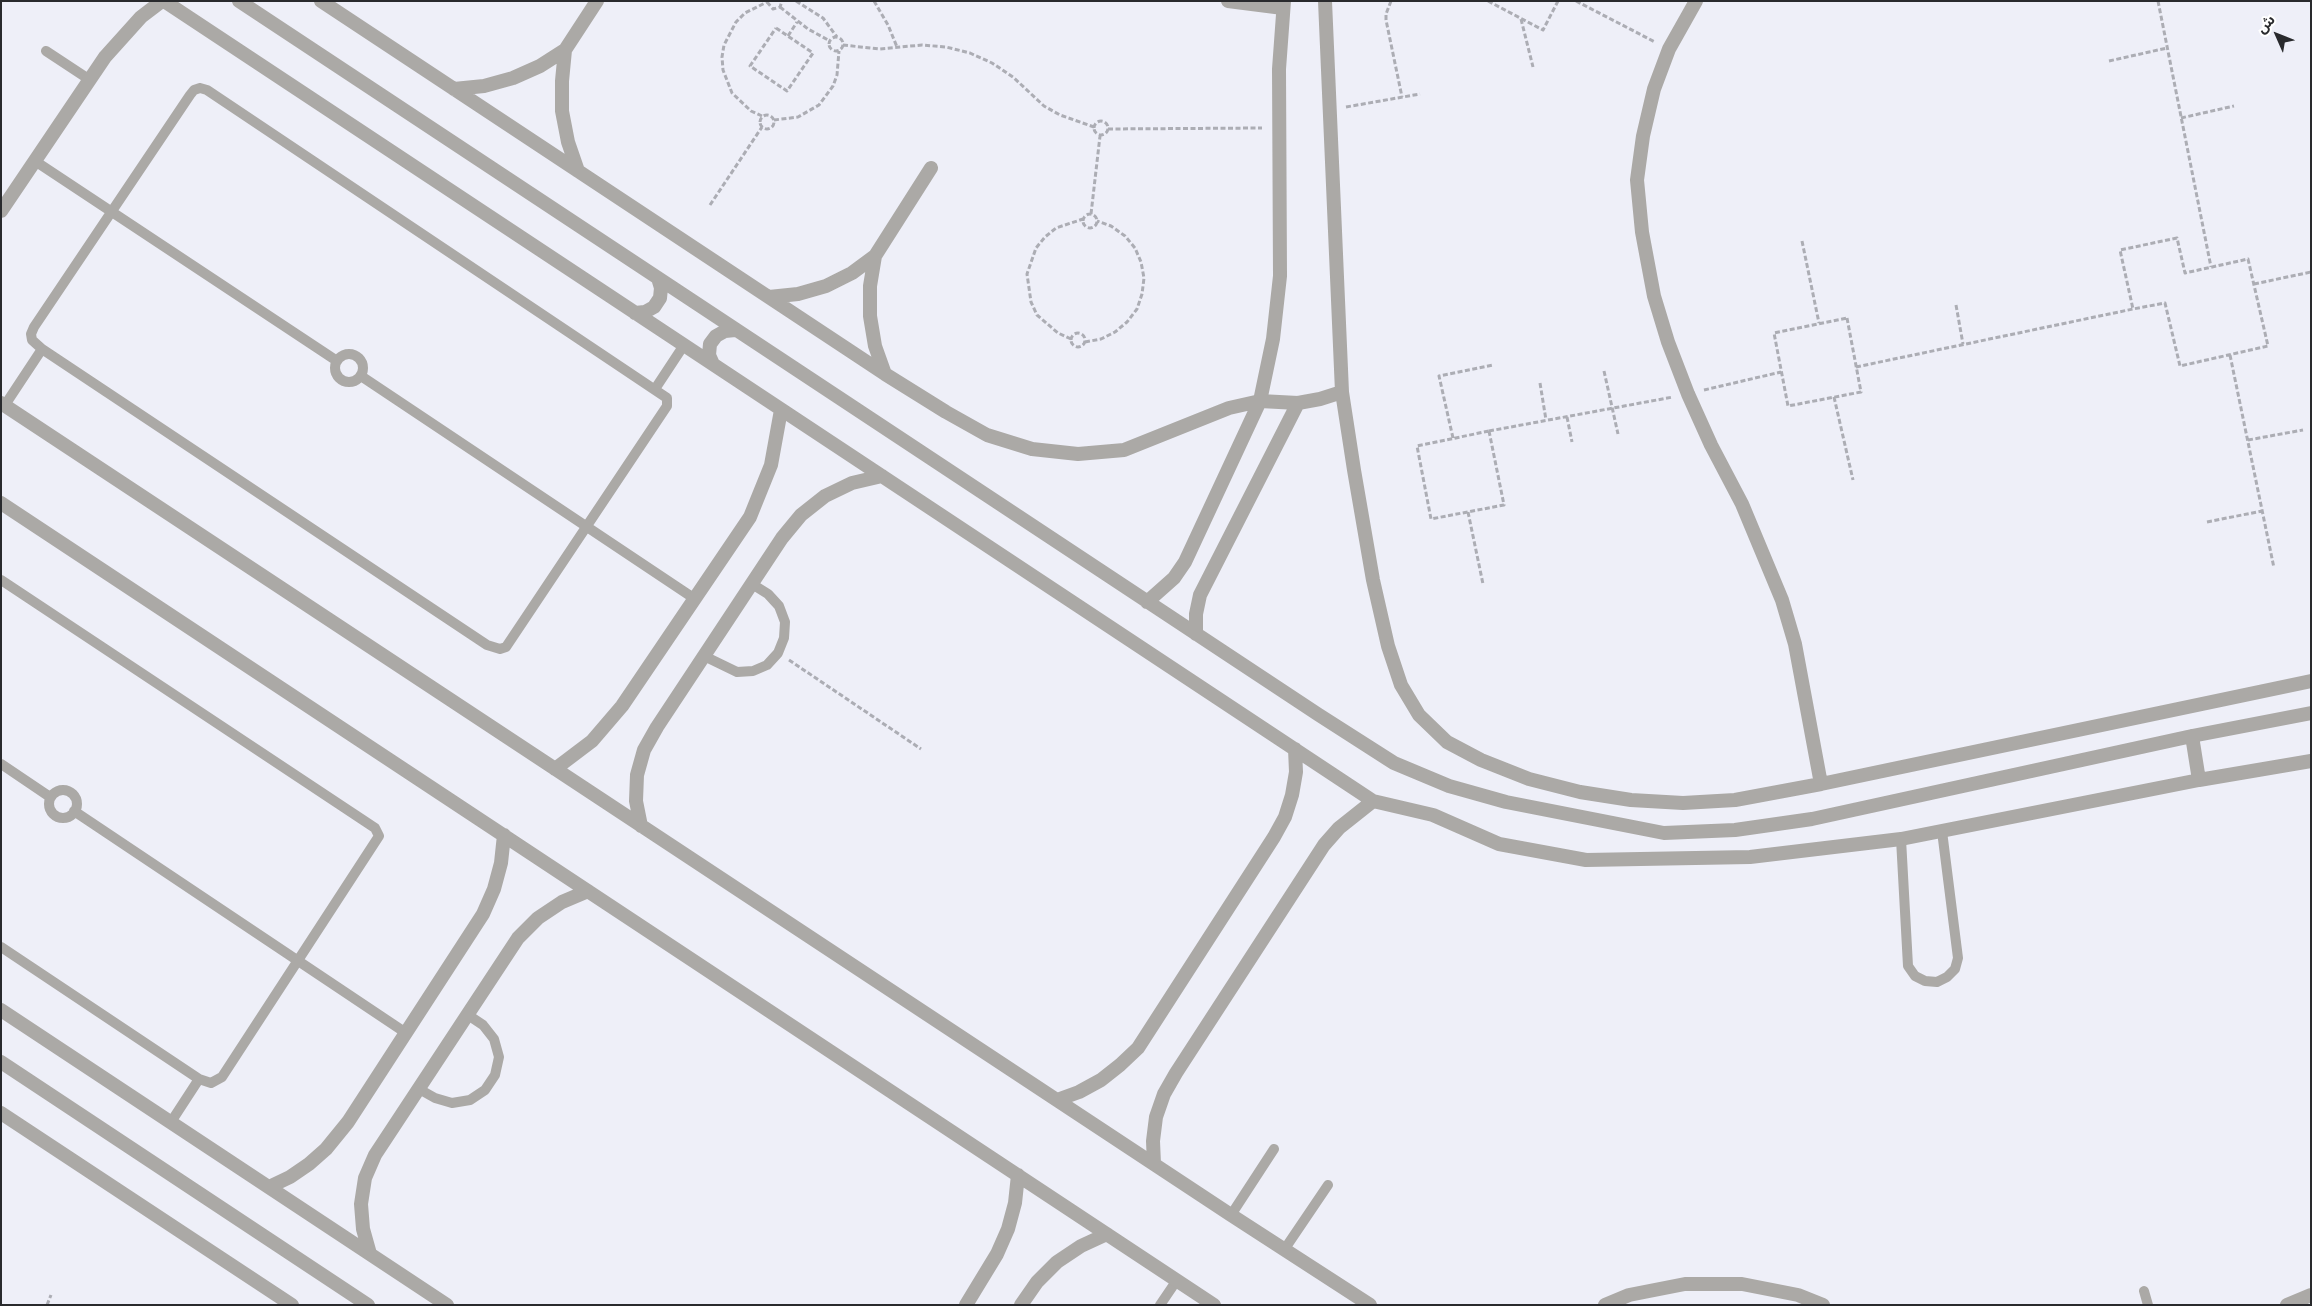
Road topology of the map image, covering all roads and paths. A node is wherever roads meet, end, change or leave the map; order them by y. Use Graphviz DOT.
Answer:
graph roads {
  1 [pos="163,1"];
  2 [pos="239,1"];
  3 [pos="321,1"];
  4 [pos="598,1"];
  5 [pos="767,1"];
  6 [pos="782,1"];
  7 [pos="796,1"];
  8 [pos="874,1"];
  9 [pos="1228,1"];
  10 [pos="1325,1"];
  11 [pos="1391,1"];
  12 [pos="1488,1"];
  13 [pos="1558,1"];
  14 [pos="1576,1"];
  15 [pos="1696,1"];
  16 [pos="2158,1"];
  17 [pos="1284,5"];
  18 [pos="780,7"];
  19 [pos="1521,18"];
  20 [pos="797,22"];
  21 [pos="788,36"];
  22 [pos="837,37"];
  23 [pos="830,41"];
  24 [pos="843,45"];
  25 [pos="897,47"];
  26 [pos="2167,48"];
  27 [pos="1669,49"];
  28 [pos="565,50"];
  29 [pos="46,51"];
  30 [pos="838,51"];
  31 [pos="2109,62"];
  32 [pos="1533,67"];
  33 [pos="90,80"];
  34 [pos="454,89"];
  35 [pos="1420,94"];
  36 [pos="1402,97"];
  37 [pos="2234,106"];
  38 [pos="1329,110"];
  39 [pos="762,116"];
  40 [pos="2181,118"];
  41 [pos="774,120"];
  42 [pos="762,127"];
  43 [pos="1094,127"];
  44 [pos="1280,128"];
  45 [pos="1108,129"];
  46 [pos="1100,136"];
  47 [pos="35,161"];
  48 [pos="931,168"];
  49 [pos="578,171"];
  50 [pos="710,205"];
  51 [pos="1,211"];
  52 [pos="112,212"];
  53 [pos="1091,214"];
  54 [pos="1082,219"];
  55 [pos="1097,221"];
  56 [pos="1802,241"];
  57 [pos="875,256"];
  58 [pos="2211,267"];
  59 [pos="2311,272"];
  60 [pos="658,278"];
  61 [pos="2254,284"];
  62 [pos="769,298"];
  63 [pos="1956,304"];
  64 [pos="2133,309"];
  65 [pos="635,313"];
  66 [pos="1819,324"];
  67 [pos="735,330"];
  68 [pos="1071,339"];
  69 [pos="1085,342"];
  70 [pos="1963,344"];
  71 [pos="684,345"];
  72 [pos="42,349"];
  73 [pos="2230,354"];
  74 [pos="337,361"];
  75 [pos="713,364"];
  76 [pos="1493,365"];
  77 [pos="1856,366"];
  78 [pos="1604,371"];
  79 [pos="1781,372"];
  80 [pos="885,374"];
  81 [pos="361,376"];
  82 [pos="1540,384"];
  83 [pos="656,389"];
  84 [pos="1342,392"];
  85 [pos="1688,394"];
  86 [pos="1834,397"];
  87 [pos="1260,401"];
  88 [pos="1298,403"];
  89 [pos="3,404"];
  90 [pos="1612,408"];
  91 [pos="781,410"];
  92 [pos="1566,417"];
  93 [pos="1546,420"];
  94 [pos="2303,430"];
  95 [pos="1489,431"];
  96 [pos="1618,434"];
  97 [pos="1453,438"];
  98 [pos="2248,440"];
  99 [pos="1572,442"];
  100 [pos="882,476"];
  101 [pos="1852,480"];
  102 [pos="1,503"];
  103 [pos="2262,510"];
  104 [pos="1468,512"];
  105 [pos="2207,522"];
  106 [pos="587,527"];
  107 [pos="2274,568"];
  108 [pos="1,580"];
  109 [pos="752,584"];
  110 [pos="1483,584"];
  111 [pos="695,599"];
  112 [pos="1147,602"];
  113 [pos="1196,634"];
  114 [pos="778,653"];
  115 [pos="704,656"];
  116 [pos="2311,681"];
  117 [pos="2311,713"];
  118 [pos="2192,736"];
  119 [pos="921,749"];
  120 [pos="1295,749"];
  121 [pos="2311,761"];
  122 [pos="1,764"];
  123 [pos="555,769"];
  124 [pos="2199,780"];
  125 [pos="1821,784"];
  126 [pos="50,797"];
  127 [pos="1374,800"];
  128 [pos="74,811"];
  129 [pos="641,826"];
  130 [pos="1942,831"];
  131 [pos="504,835"];
  132 [pos="1901,839"];
  133 [pos="588,891"];
  134 [pos="1,948"];
  135 [pos="298,961"];
  136 [pos="1,1010"];
  137 [pos="468,1015"];
  138 [pos="406,1033"];
  139 [pos="1,1062"];
  140 [pos="199,1079"];
  141 [pos="419,1089"];
  142 [pos="1057,1100"];
  143 [pos="1,1112"];
  144 [pos="171,1122"];
  145 [pos="1274,1149"];
  146 [pos="1154,1164"];
  147 [pos="1018,1175"];
  148 [pos="1328,1185"];
  149 [pos="270,1187"];
  150 [pos="1231,1215"];
  151 [pos="1107,1234"];
  152 [pos="1284,1250"];
  153 [pos="370,1254"];
  154 [pos="1177,1280"];
  155 [pos="2144,1292"];
  156 [pos="51,1295"];
  157 [pos="2311,1296"];
  158 [pos="47,1305"];
  159 [pos="292,1305"];
  160 [pos="368,1305"];
  161 [pos="447,1305"];
  162 [pos="966,1305"];
  163 [pos="1021,1305"];
  164 [pos="1160,1305"];
  165 [pos="1214,1305"];
  166 [pos="1370,1305"];
  167 [pos="1605,1305"];
  168 [pos="1823,1305"];
  169 [pos="2148,1305"];
  170 [pos="2287,1305"];
  1 -- 33 [label="street"];
  1 -- 65 [label="street"];
  2 -- 60 [label="street"];
  3 -- 34 [label="street"];
  4 -- 28 [label="street"];
  5 -- 18 [label="path"];
  5 -- 39 [label="path"];
  6 -- 18 [label="path"];
  7 -- 22 [label="path"];
  8 -- 25 [label="path"];
  9 -- 17 [label="street"];
  10 -- 38 [label="street"];
  11 -- 36 [label="path"];
  12 -- 19 [label="path"];
  13 -- 19 [label="path"];
  14 -- 27 [label="path"];
  15 -- 27 [label="street"];
  16 -- 26 [label="path"];
  17 -- 44 [label="street"];
  18 -- 20 [label="path"];
  19 -- 32 [label="path"];
  20 -- 21 [label="path"];
  20 -- 23 [label="path"];
  21 -- 21 [label="path"];
  22 -- 23 [label="path"];
  22 -- 24 [label="path"];
  23 -- 30 [label="path"];
  24 -- 25 [label="path"];
  24 -- 30 [label="path"];
  25 -- 43 [label="path"];
  26 -- 31 [label="path"];
  26 -- 40 [label="path"];
  27 -- 85 [label="street"];
  28 -- 34 [label="street"];
  28 -- 49 [label="street"];
  29 -- 33 [label="lane"];
  30 -- 41 [label="path"];
  33 -- 47 [label="street"];
  34 -- 49 [label="street"];
  35 -- 36 [label="path"];
  36 -- 38 [label="path"];
  37 -- 40 [label="path"];
  38 -- 84 [label="street"];
  39 -- 41 [label="path"];
  39 -- 42 [label="path"];
  40 -- 58 [label="path"];
  41 -- 42 [label="path"];
  42 -- 50 [label="path"];
  43 -- 45 [label="path"];
  43 -- 46 [label="path"];
  44 -- 45 [label="path"];
  44 -- 87 [label="street"];
  45 -- 46 [label="path"];
  46 -- 53 [label="path"];
  47 -- 51 [label="street"];
  47 -- 52 [label="lane"];
  48 -- 57 [label="street"];
  49 -- 62 [label="street"];
  52 -- 72 [label="lane"];
  52 -- 74 [label="lane"];
  52 -- 83 [label="lane"];
  53 -- 54 [label="path"];
  53 -- 55 [label="path"];
  54 -- 55 [label="path"];
  54 -- 68 [label="path"];
  55 -- 69 [label="path"];
  56 -- 66 [label="path"];
  57 -- 62 [label="street"];
  57 -- 80 [label="street"];
  58 -- 61 [label="path"];
  58 -- 64 [label="path"];
  59 -- 61 [label="path"];
  60 -- 65 [label="street"];
  60 -- 67 [label="street"];
  61 -- 73 [label="path"];
  62 -- 80 [label="street"];
  63 -- 70 [label="path"];
  64 -- 70 [label="path"];
  64 -- 73 [label="path"];
  65 -- 71 [label="street"];
  66 -- 77 [label="path"];
  66 -- 79 [label="path"];
  67 -- 75 [label="street"];
  67 -- 112 [label="street"];
  68 -- 69 [label="path"];
  68 -- 69 [label="path"];
  70 -- 77 [label="path"];
  71 -- 75 [label="street"];
  71 -- 83 [label="lane"];
  72 -- 89 [label="lane"];
  72 -- 106 [label="lane"];
  73 -- 98 [label="path"];
  74 -- 81 [label="lane"];
  74 -- 81 [label="lane"];
  75 -- 91 [label="street"];
  76 -- 97 [label="path"];
  77 -- 86 [label="path"];
  78 -- 90 [label="path"];
  79 -- 85 [label="path"];
  79 -- 86 [label="path"];
  80 -- 87 [label="street"];
  81 -- 106 [label="lane"];
  82 -- 93 [label="path"];
  83 -- 106 [label="lane"];
  84 -- 88 [label="street"];
  84 -- 125 [label="street"];
  85 -- 90 [label="path"];
  85 -- 125 [label="street"];
  86 -- 101 [label="path"];
  87 -- 88 [label="street"];
  87 -- 112 [label="street"];
  88 -- 113 [label="street"];
  89 -- 123 [label="street"];
  90 -- 92 [label="path"];
  90 -- 96 [label="path"];
  91 -- 100 [label="street"];
  91 -- 111 [label="street"];
  92 -- 93 [label="path"];
  92 -- 99 [label="path"];
  93 -- 95 [label="path"];
  94 -- 98 [label="path"];
  95 -- 97 [label="path"];
  95 -- 104 [label="path"];
  97 -- 104 [label="path"];
  98 -- 103 [label="path"];
  100 -- 109 [label="street"];
  100 -- 120 [label="street"];
  102 -- 131 [label="street"];
  103 -- 105 [label="path"];
  103 -- 107 [label="path"];
  104 -- 110 [label="path"];
  106 -- 111 [label="lane"];
  108 -- 135 [label="lane"];
  109 -- 114 [label="lane"];
  109 -- 115 [label="street"];
  111 -- 123 [label="street"];
  112 -- 113 [label="street"];
  113 -- 118 [label="street"];
  114 -- 115 [label="lane"];
  114 -- 119 [label="path"];
  115 -- 129 [label="street"];
  116 -- 125 [label="street"];
  117 -- 118 [label="street"];
  118 -- 124 [label="street"];
  120 -- 127 [label="street"];
  120 -- 142 [label="street"];
  121 -- 124 [label="street"];
  122 -- 126 [label="lane"];
  123 -- 129 [label="street"];
  124 -- 130 [label="street"];
  126 -- 128 [label="lane"];
  126 -- 128 [label="lane"];
  127 -- 132 [label="street"];
  127 -- 146 [label="street"];
  128 -- 135 [label="lane"];
  129 -- 142 [label="street"];
  130 -- 132 [label="street"];
  130 -- 132 [label="lane"];
  131 -- 133 [label="street"];
  131 -- 138 [label="street"];
  133 -- 137 [label="street"];
  133 -- 147 [label="street"];
  134 -- 140 [label="lane"];
  135 -- 138 [label="lane"];
  135 -- 140 [label="lane"];
  136 -- 144 [label="street"];
  137 -- 141 [label="street"];
  137 -- 141 [label="lane"];
  138 -- 149 [label="street"];
  139 -- 160 [label="street"];
  140 -- 144 [label="lane"];
  141 -- 153 [label="street"];
  142 -- 146 [label="street"];
  143 -- 159 [label="street"];
  144 -- 149 [label="street"];
  145 -- 150 [label="lane"];
  146 -- 150 [label="street"];
  147 -- 151 [label="street"];
  147 -- 162 [label="street"];
  148 -- 152 [label="lane"];
  149 -- 153 [label="street"];
  150 -- 152 [label="street"];
  151 -- 154 [label="street"];
  151 -- 163 [label="street"];
  152 -- 166 [label="street"];
  153 -- 161 [label="street"];
  154 -- 164 [label="lane"];
  154 -- 165 [label="street"];
  155 -- 169 [label="lane"];
  156 -- 158 [label="path"];
  157 -- 170 [label="street"];
  167 -- 168 [label="street"];
}
